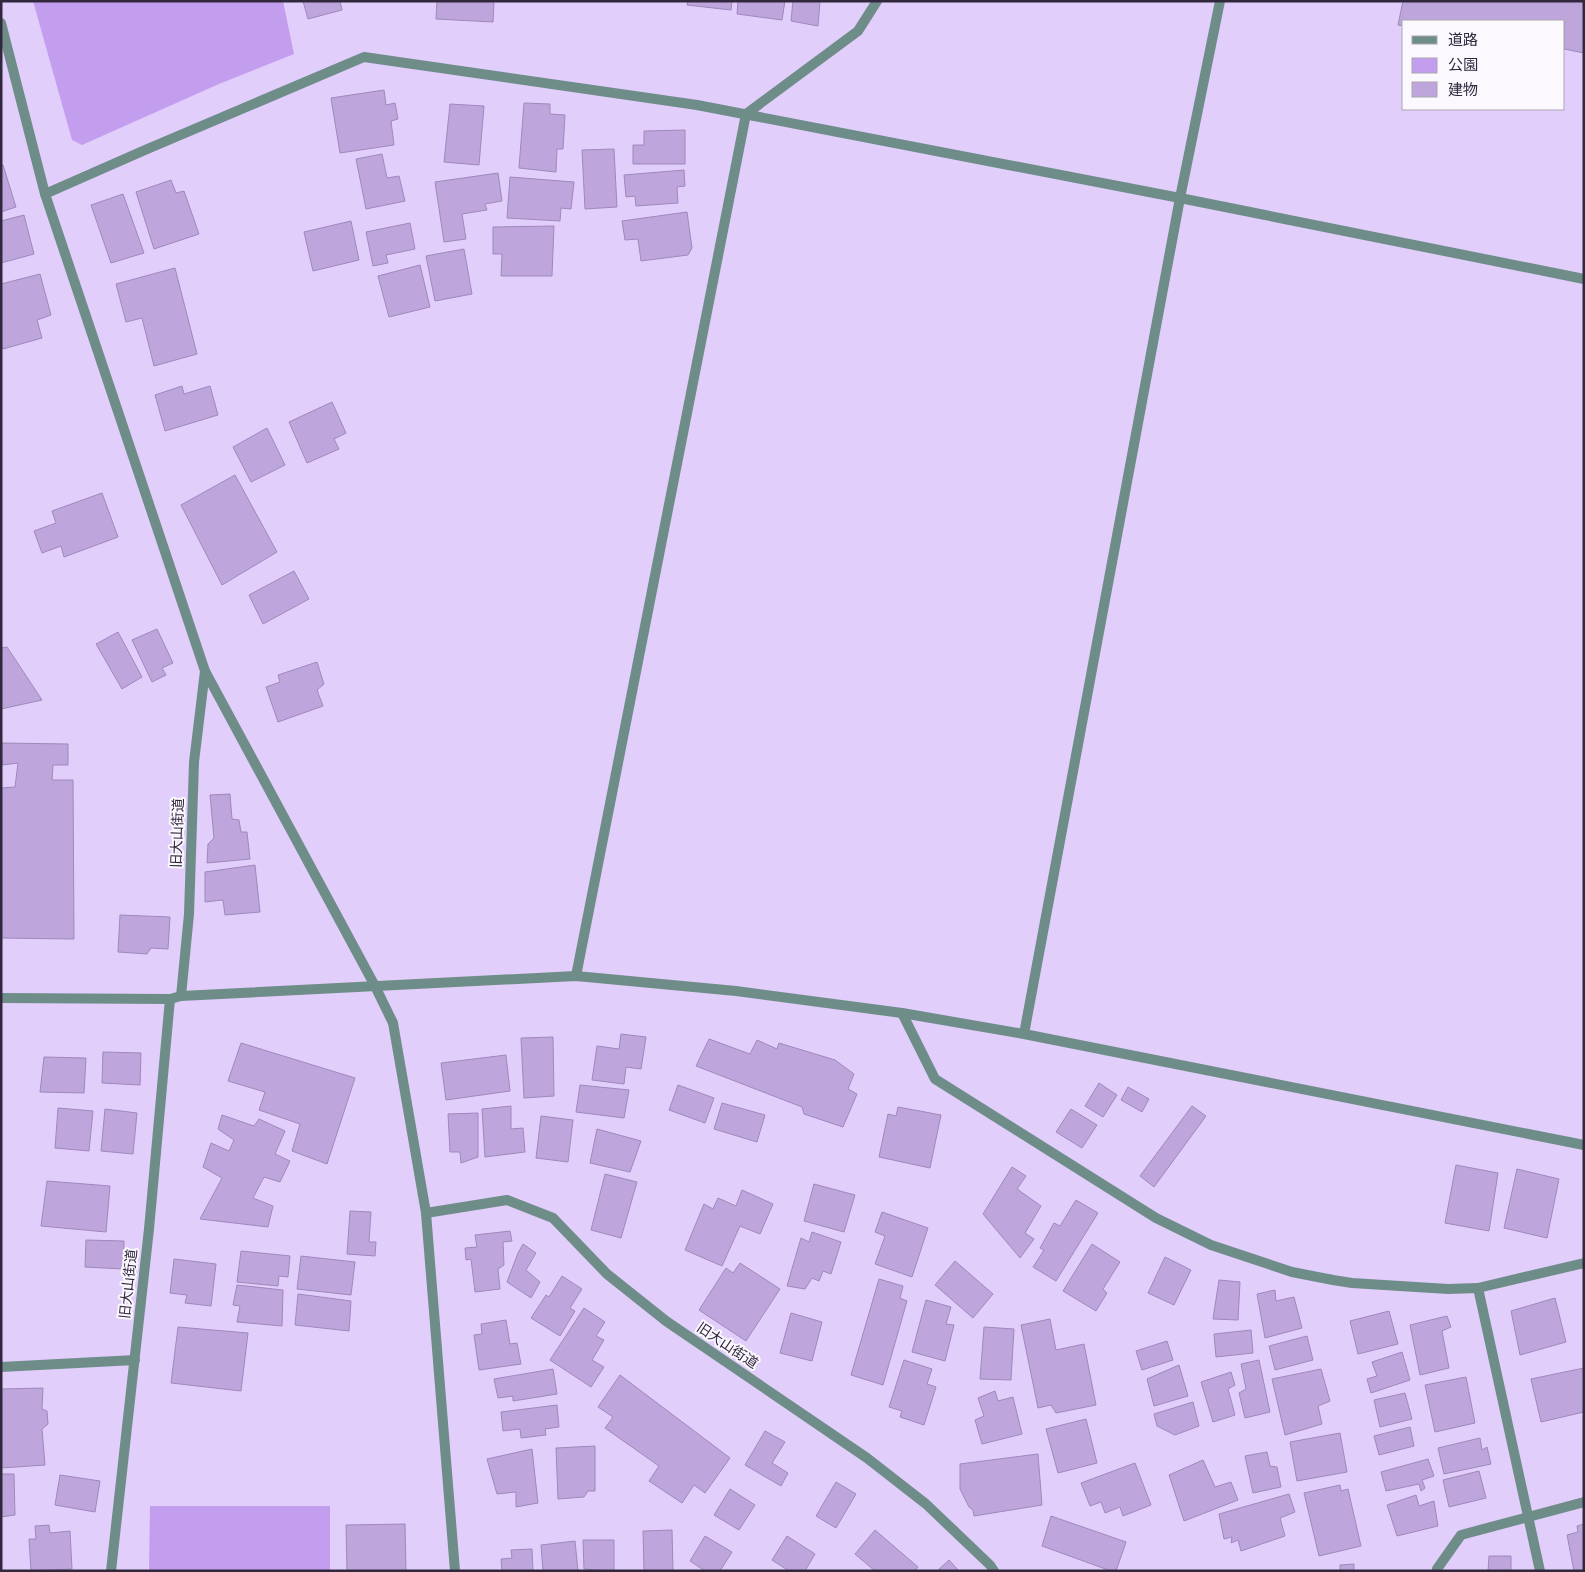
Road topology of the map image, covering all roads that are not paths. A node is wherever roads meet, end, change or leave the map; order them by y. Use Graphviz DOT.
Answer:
graph roads {
  1 [pos="877,1"];
  2 [pos="1220,1"];
  3 [pos="1,23"];
  4 [pos="746,114"];
  5 [pos="45,194"];
  6 [pos="1180,198"];
  7 [pos="1584,279"];
  8 [pos="205,671"];
  9 [pos="576,976"];
  10 [pos="375,986"];
  11 [pos="181,996"];
  12 [pos="1,998"];
  13 [pos="170,999"];
  14 [pos="902,1013"];
  15 [pos="1024,1034"];
  16 [pos="1584,1145"];
  17 [pos="426,1213"];
  18 [pos="1584,1263"];
  19 [pos="1478,1288"];
  20 [pos="135,1360"];
  21 [pos="1,1366"];
  22 [pos="1584,1502"];
  23 [pos="1528,1517"];
  24 [pos="111,1571"];
  25 [pos="455,1571"];
  26 [pos="994,1571"];
  27 [pos="1437,1571"];
  28 [pos="1540,1571"];
  1 -- 4 [label="street"];
  2 -- 6 [label="street"];
  3 -- 5 [label="street"];
  4 -- 5 [label="street"];
  4 -- 6 [label="street"];
  4 -- 9 [label="street"];
  5 -- 8 [label="street"];
  6 -- 7 [label="street"];
  6 -- 15 [label="street"];
  8 -- 10 [label="street"];
  8 -- 11 [label="street, 旧大山街道"];
  9 -- 10 [label="street"];
  9 -- 14 [label="street"];
  10 -- 11 [label="street"];
  10 -- 17 [label="street"];
  11 -- 13 [label="street"];
  12 -- 13 [label="street"];
  13 -- 20 [label="street, 旧大山街道"];
  14 -- 15 [label="street"];
  14 -- 19 [label="street"];
  15 -- 16 [label="street"];
  17 -- 25 [label="street"];
  17 -- 26 [label="street, 旧大山街道"];
  18 -- 19 [label="street"];
  19 -- 23 [label="street"];
  20 -- 21 [label="street"];
  20 -- 24 [label="street, 旧大山街道"];
  22 -- 23 [label="street"];
  23 -- 27 [label="street"];
  23 -- 28 [label="street"];
}
